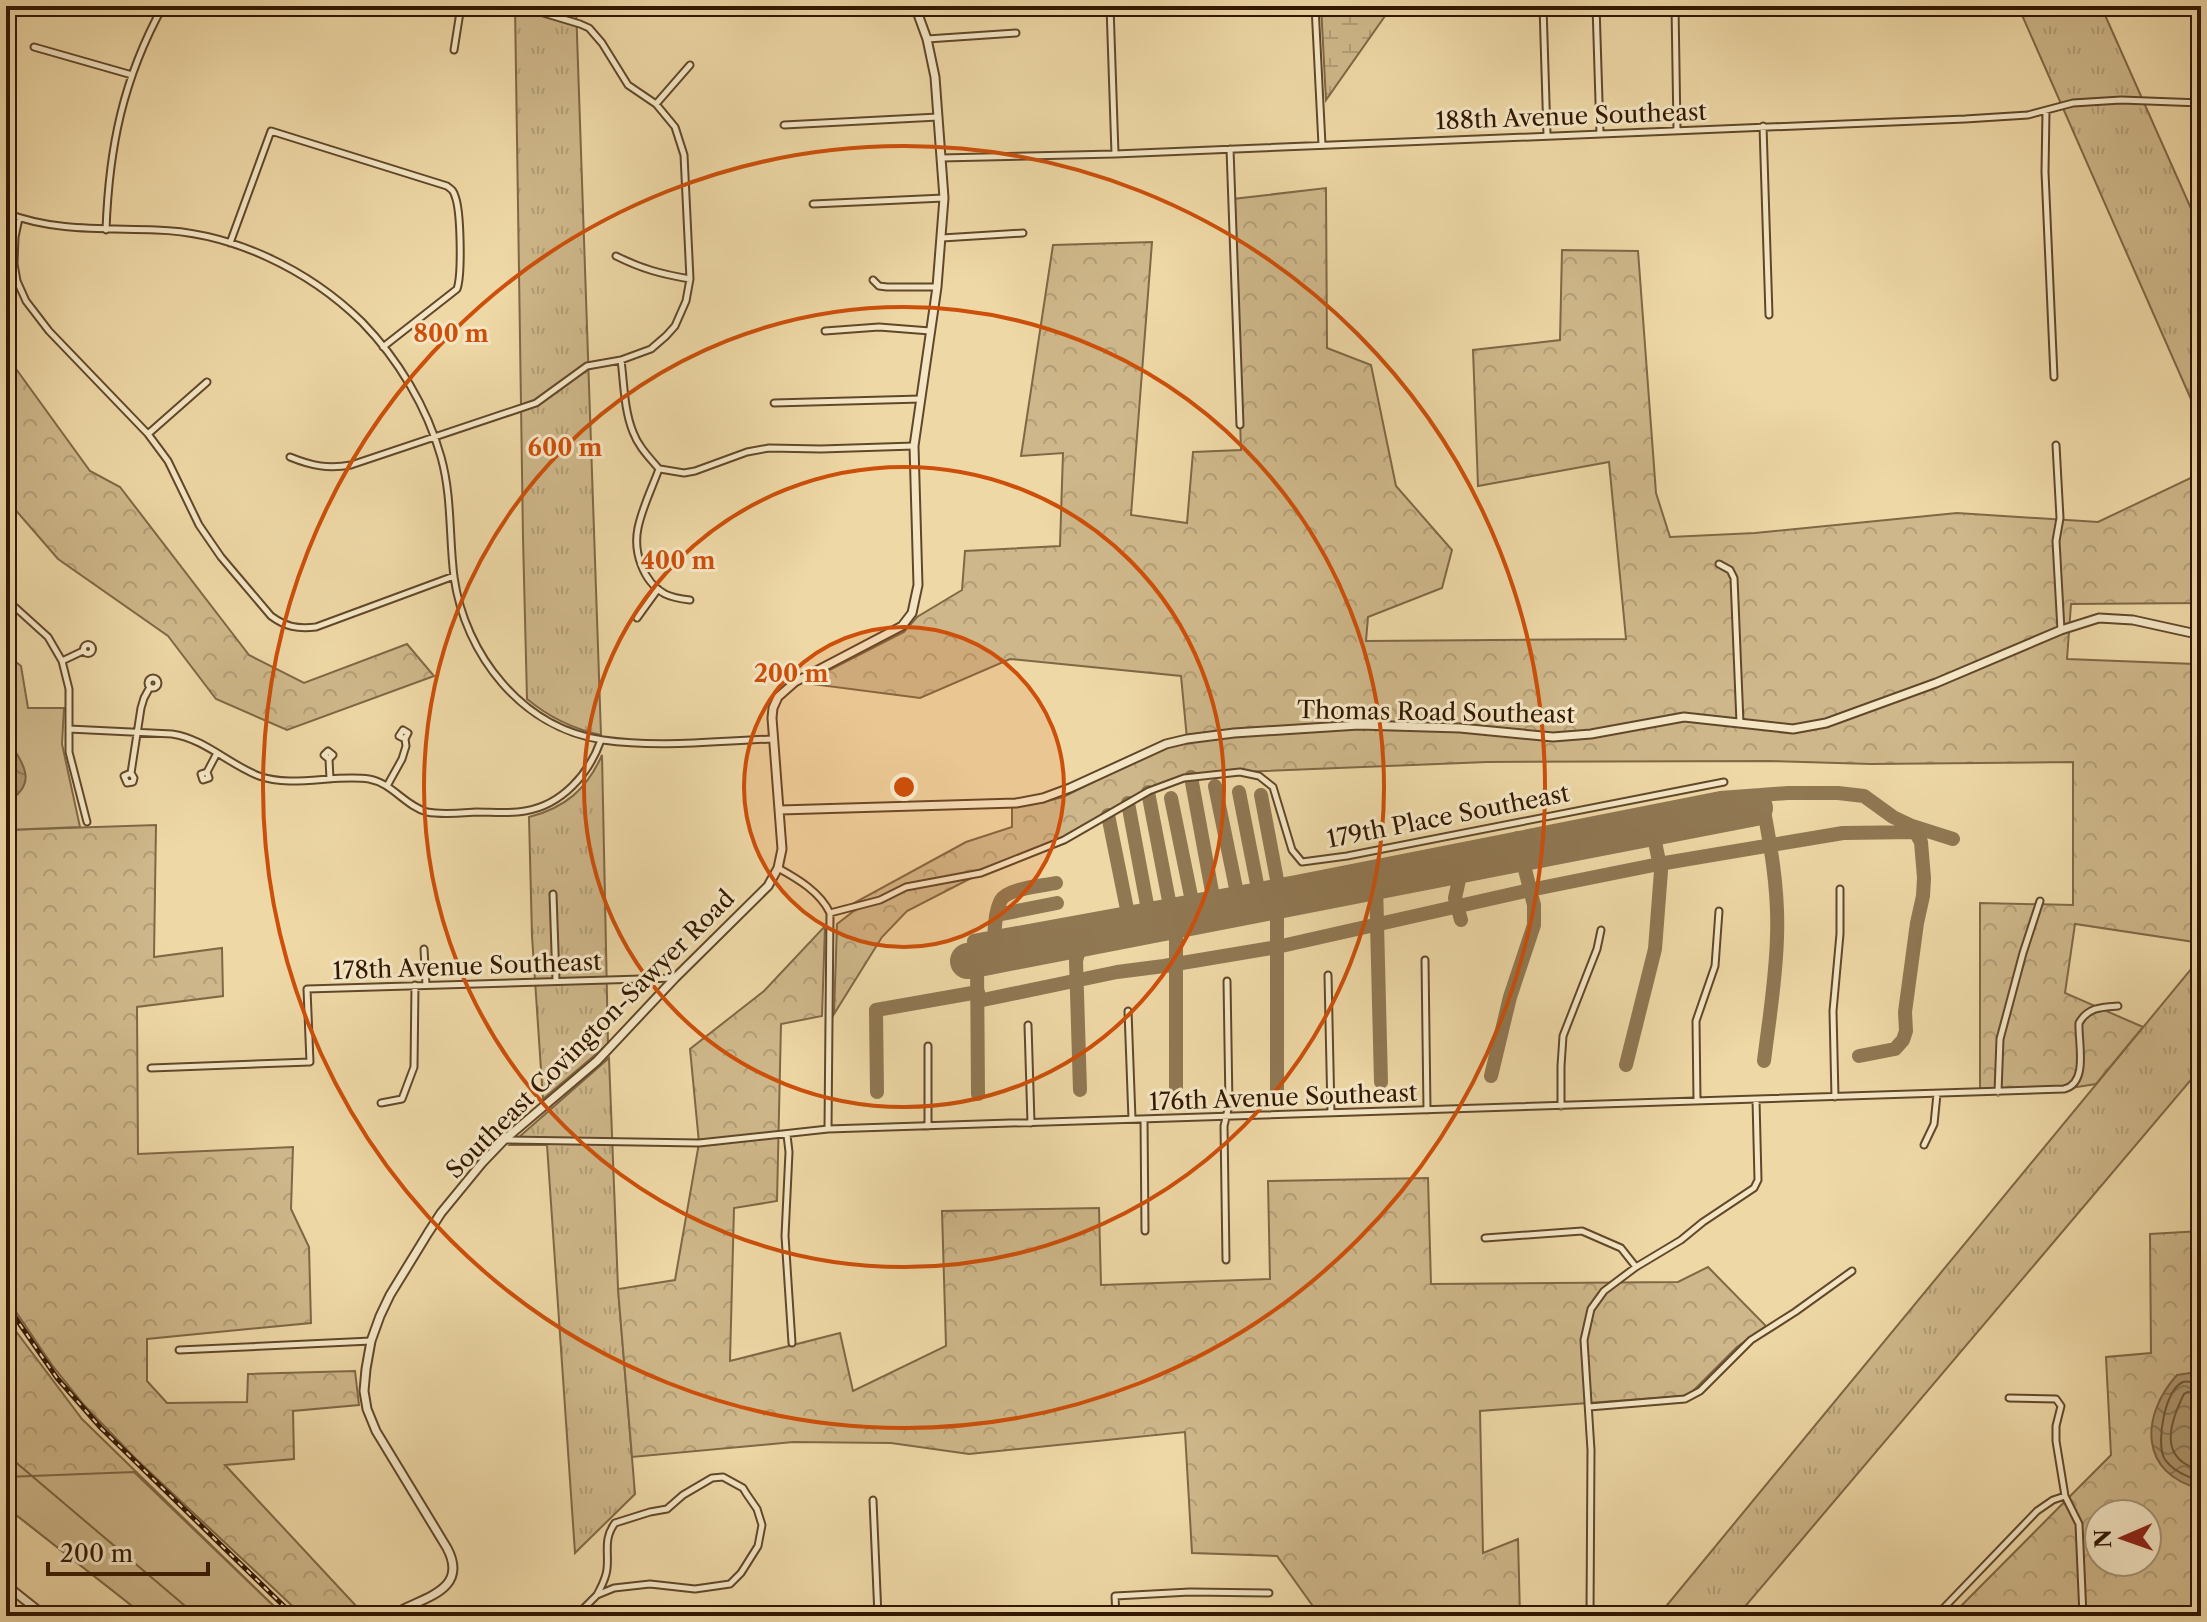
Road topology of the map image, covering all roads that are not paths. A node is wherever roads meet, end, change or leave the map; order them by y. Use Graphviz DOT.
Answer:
graph roads {
  1 [pos="163,6"];
  2 [pos="461,6"];
  3 [pos="520,6"];
  4 [pos="915,6"];
  5 [pos="1110,6"];
  6 [pos="1315,6"];
  7 [pos="1543,6"];
  8 [pos="1596,6"];
  9 [pos="1675,6"];
  10 [pos="1016,33"];
  11 [pos="927,39"];
  12 [pos="34,47"];
  13 [pos="454,50"];
  14 [pos="690,65"];
  15 [pos="132,75"];
  16 [pos="2201,103"];
  17 [pos="656,104"];
  18 [pos="2046,111"];
  19 [pos="939,117"];
  20 [pos="784,125"];
  21 [pos="1763,126"];
  22 [pos="1677,130"];
  23 [pos="1600,133"];
  24 [pos="1547,135"];
  25 [pos="1322,145"];
  26 [pos="1230,149"];
  27 [pos="1115,154"];
  28 [pos="941,158"];
  29 [pos="944,198"];
  30 [pos="813,204"];
  31 [pos="6,213"];
  32 [pos="19,218"];
  33 [pos="106,230"];
  34 [pos="1023,233"];
  35 [pos="942,238"];
  36 [pos="230,243"];
  37 [pos="616,256"];
  38 [pos="690,279"];
  39 [pos="873,280"];
  40 [pos="937,287"];
  41 [pos="1769,315"];
  42 [pos="825,331"];
  43 [pos="930,331"];
  44 [pos="383,347"];
  45 [pos="621,360"];
  46 [pos="2054,377"];
  47 [pos="207,382"];
  48 [pos="921,399"];
  49 [pos="774,403"];
  50 [pos="1240,425"];
  51 [pos="148,434"];
  52 [pos="434,436"];
  53 [pos="2056,445"];
  54 [pos="914,446"];
  55 [pos="290,457"];
  56 [pos="659,469"];
  57 [pos="1719,564"];
  58 [pos="454,576"];
  59 [pos="658,589"];
  60 [pos="6,599"];
  61 [pos="690,600"];
  62 [pos="637,618"];
  63 [pos="2061,630"];
  64 [pos="2201,635"];
  65 [pos="83,651"];
  66 [pos="62,661"];
  67 [pos="150,687"];
  68 [pos="1740,724"];
  69 [pos="69,729"];
  70 [pos="137,733"];
  71 [pos="405,739"];
  72 [pos="773,739"];
  73 [pos="601,740"];
  74 [pos="217,753"];
  75 [pos="329,759"];
  76 [pos="207,772"];
  77 [pos="131,773"];
  78 [pos="330,779"];
  79 [pos="1724,782"];
  80 [pos="387,786"];
  81 [pos="780,810"];
  82 [pos="87,822"];
  83 [pos="778,868"];
  84 [pos="1840,889"];
  85 [pos="553,894"];
  86 [pos="2040,901"];
  87 [pos="1719,911"];
  88 [pos="830,913"];
  89 [pos="1601,930"];
  90 [pos="424,949"];
  91 [pos="1425,960"];
  92 [pos="1328,975"];
  93 [pos="675,978"];
  94 [pos="556,980"];
  95 [pos="1227,981"];
  96 [pos="415,985"];
  97 [pos="426,985"];
  98 [pos="2118,1006"];
  99 [pos="1128,1011"];
  100 [pos="1028,1025"];
  101 [pos="928,1046"];
  102 [pos="151,1068"];
  103 [pos="1998,1092"];
  104 [pos="1937,1094"];
  105 [pos="1835,1097"];
  106 [pos="1756,1100"];
  107 [pos="1697,1101"];
  108 [pos="381,1103"];
  109 [pos="1561,1106"];
  110 [pos="1427,1110"];
  111 [pos="1331,1113"];
  112 [pos="1227,1116"];
  113 [pos="1132,1119"];
  114 [pos="1144,1119"];
  115 [pos="1031,1123"];
  116 [pos="928,1126"];
  117 [pos="828,1129"];
  118 [pos="787,1135"];
  119 [pos="504,1140"];
  120 [pos="1924,1145"];
  121 [pos="1145,1231"];
  122 [pos="1485,1238"];
  123 [pos="1226,1260"];
  124 [pos="1636,1267"];
  125 [pos="1852,1271"];
  126 [pos="371,1341"];
  127 [pos="792,1343"];
  128 [pos="179,1350"];
  129 [pos="2009,1398"];
  130 [pos="1589,1407"];
  131 [pos="2065,1496"];
  132 [pos="873,1500"];
  133 [pos="6,1585"];
  134 [pos="1269,1593"];
  135 [pos="597,1595"];
  136 [pos="45,1616"];
  137 [pos="391,1616"];
  138 [pos="576,1616"];
  139 [pos="878,1616"];
  140 [pos="1116,1616"];
  141 [pos="1590,1616"];
  142 [pos="1936,1616"];
  143 [pos="2083,1616"];
  1 -- 15 [label="street"];
  2 -- 13 [label="street"];
  3 -- 17 [label="street"];
  4 -- 11 [label="street"];
  5 -- 27 [label="street"];
  6 -- 25 [label="street"];
  7 -- 24 [label="street"];
  8 -- 23 [label="street"];
  9 -- 22 [label="street"];
  10 -- 11 [label="street"];
  11 -- 19 [label="street"];
  12 -- 15 [label="street"];
  14 -- 17 [label="street"];
  15 -- 33 [label="street"];
  16 -- 18 [label="street, 188th Avenue Southeast"];
  17 -- 38 [label="street"];
  18 -- 21 [label="street, 188th Avenue Southeast"];
  18 -- 46 [label="street"];
  19 -- 20 [label="street"];
  19 -- 28 [label="street"];
  21 -- 22 [label="street, 188th Avenue Southeast"];
  21 -- 41 [label="street"];
  22 -- 23 [label="street, 188th Avenue Southeast"];
  23 -- 24 [label="street, 188th Avenue Southeast"];
  24 -- 25 [label="street, 188th Avenue Southeast"];
  25 -- 26 [label="street, 188th Avenue Southeast"];
  26 -- 27 [label="street, 188th Avenue Southeast"];
  26 -- 50 [label="street"];
  27 -- 28 [label="street, 188th Avenue Southeast"];
  28 -- 29 [label="street"];
  29 -- 30 [label="street"];
  29 -- 35 [label="street"];
  31 -- 32 [label="street"];
  32 -- 33 [label="street"];
  32 -- 51 [label="street"];
  33 -- 36 [label="street"];
  34 -- 35 [label="street"];
  35 -- 40 [label="street"];
  36 -- 44 [label="street"];
  36 -- 44 [label="street"];
  37 -- 38 [label="street"];
  38 -- 45 [label="street"];
  39 -- 40 [label="street"];
  40 -- 43 [label="street"];
  42 -- 43 [label="street"];
  43 -- 48 [label="street"];
  44 -- 52 [label="street"];
  45 -- 52 [label="street"];
  45 -- 56 [label="street"];
  47 -- 51 [label="street"];
  48 -- 49 [label="street"];
  48 -- 54 [label="street"];
  51 -- 58 [label="street"];
  52 -- 55 [label="street"];
  52 -- 58 [label="street"];
  53 -- 63 [label="street"];
  54 -- 56 [label="street"];
  54 -- 72 [label="street"];
  56 -- 59 [label="street"];
  57 -- 68 [label="street"];
  58 -- 73 [label="street"];
  59 -- 61 [label="street"];
  59 -- 62 [label="street"];
  60 -- 66 [label="street"];
  63 -- 64 [label="street, Thomas Road Southeast"];
  63 -- 68 [label="street, Thomas Road Southeast"];
  65 -- 66 [label="street"];
  66 -- 69 [label="street"];
  67 -- 70 [label="street"];
  68 -- 81 [label="street, Thomas Road Southeast"];
  69 -- 70 [label="street"];
  69 -- 82 [label="street"];
  70 -- 74 [label="street"];
  70 -- 77 [label="street"];
  71 -- 80 [label="street"];
  72 -- 73 [label="street"];
  72 -- 81 [label="street"];
  73 -- 80 [label="street"];
  74 -- 76 [label="street"];
  74 -- 78 [label="street"];
  75 -- 78 [label="street"];
  78 -- 80 [label="street"];
  79 -- 88 [label="street, 179th Place Southeast"];
  81 -- 83 [label="street"];
  83 -- 88 [label="street"];
  83 -- 93 [label="street, Southeast Covington-Sawyer Road"];
  84 -- 105 [label="street"];
  85 -- 94 [label="street"];
  86 -- 103 [label="street"];
  87 -- 107 [label="street"];
  88 -- 117 [label="street"];
  89 -- 109 [label="street"];
  90 -- 97 [label="street"];
  91 -- 110 [label="street"];
  92 -- 111 [label="street"];
  93 -- 94 [label="street, 178th Avenue Southeast"];
  93 -- 119 [label="street, Southeast Covington-Sawyer Road"];
  94 -- 97 [label="street, 178th Avenue Southeast"];
  95 -- 112 [label="street"];
  96 -- 97 [label="street, 178th Avenue Southeast"];
  96 -- 102 [label="street, 178th Avenue Southeast"];
  96 -- 108 [label="street"];
  98 -- 103 [label="street, 176th Avenue Southeast"];
  99 -- 113 [label="street"];
  100 -- 115 [label="street"];
  101 -- 116 [label="street"];
  103 -- 104 [label="street, 176th Avenue Southeast"];
  104 -- 105 [label="street, 176th Avenue Southeast"];
  104 -- 120 [label="street"];
  105 -- 106 [label="street, 176th Avenue Southeast"];
  106 -- 107 [label="street, 176th Avenue Southeast"];
  106 -- 124 [label="street"];
  107 -- 109 [label="street, 176th Avenue Southeast"];
  109 -- 110 [label="street, 176th Avenue Southeast"];
  110 -- 111 [label="street, 176th Avenue Southeast"];
  111 -- 112 [label="street, 176th Avenue Southeast"];
  112 -- 114 [label="street, 176th Avenue Southeast"];
  112 -- 123 [label="street"];
  113 -- 114 [label="street, 176th Avenue Southeast"];
  113 -- 115 [label="street, 176th Avenue Southeast"];
  114 -- 121 [label="street"];
  115 -- 116 [label="street, 176th Avenue Southeast"];
  116 -- 117 [label="street, 176th Avenue Southeast"];
  117 -- 118 [label="street, 176th Avenue Southeast"];
  118 -- 119 [label="street, 176th Avenue Southeast"];
  118 -- 127 [label="street"];
  119 -- 126 [label="street, Southeast Covington-Sawyer Road"];
  122 -- 124 [label="street"];
  124 -- 130 [label="street"];
  125 -- 130 [label="street"];
  126 -- 128 [label="street"];
  126 -- 137 [label="street, Southeast Covington-Sawyer Road"];
  129 -- 131 [label="street"];
  130 -- 141 [label="street"];
  131 -- 142 [label="street"];
  131 -- 143 [label="street"];
  132 -- 139 [label="street"];
  133 -- 136 [label="street"];
  134 -- 140 [label="street"];
  135 -- 135 [label="street"];
  135 -- 138 [label="street"];
}
